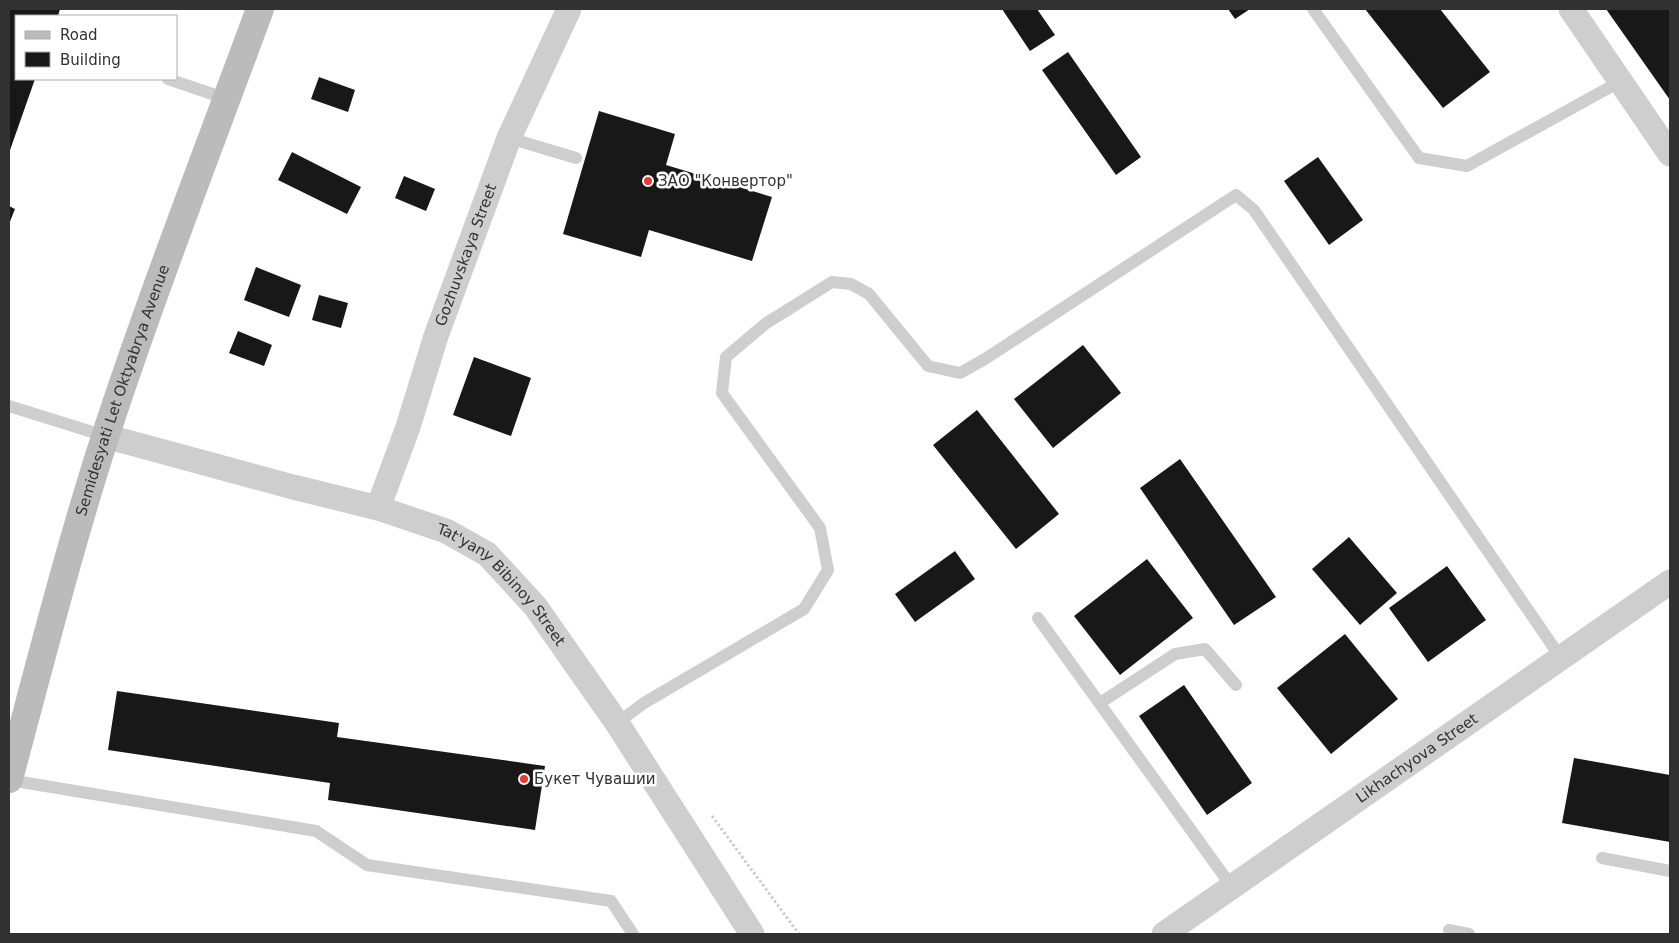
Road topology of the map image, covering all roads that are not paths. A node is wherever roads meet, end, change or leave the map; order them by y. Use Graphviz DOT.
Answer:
graph roads {
  1 [pos="260,9"];
  2 [pos="569,9"];
  3 [pos="1313,9"];
  4 [pos="1571,9"];
  5 [pos="171,80"];
  6 [pos="1620,81"];
  7 [pos="227,99"];
  8 [pos="509,138"];
  9 [pos="1670,154"];
  10 [pos="576,158"];
  11 [pos="9,406"];
  12 [pos="105,436"];
  13 [pos="378,508"];
  14 [pos="1670,582"];
  15 [pos="1038,618"];
  16 [pos="1561,658"];
  17 [pos="1236,685"];
  18 [pos="1100,703"];
  19 [pos="617,723"];
  20 [pos="9,780"];
  21 [pos="1602,858"];
  22 [pos="1670,871"];
  23 [pos="1232,886"];
  24 [pos="1449,930"];
  25 [pos="634,934"];
  26 [pos="752,934"];
  27 [pos="1164,934"];
  28 [pos="1469,934"];
  1 -- 7 [label="main road, Semidesyati Let Oktyabrya Avenue"];
  2 -- 8 [label="street, Gozhuvskaya Street"];
  3 -- 6 [label="lane"];
  4 -- 6 [label="street"];
  5 -- 7 [label="lane"];
  6 -- 9 [label="street"];
  7 -- 12 [label="main road, Semidesyati Let Oktyabrya Avenue"];
  8 -- 10 [label="lane"];
  8 -- 13 [label="street, Gozhuvskaya Street"];
  11 -- 12 [label="lane"];
  12 -- 13 [label="street, Tat'yany Bibinoy Street"];
  12 -- 20 [label="main road, Semidesyati Let Oktyabrya Avenue"];
  13 -- 19 [label="street, Tat'yany Bibinoy Street"];
  14 -- 16 [label="street, Likhachyova Street"];
  15 -- 18 [label="lane"];
  16 -- 19 [label="lane"];
  16 -- 23 [label="street, Likhachyova Street"];
  17 -- 18 [label="lane"];
  18 -- 23 [label="lane"];
  19 -- 26 [label="street, Tat'yany Bibinoy Street"];
  20 -- 25 [label="lane"];
  21 -- 22 [label="lane"];
  23 -- 27 [label="street, Likhachyova Street"];
  24 -- 28 [label="lane"];
}
